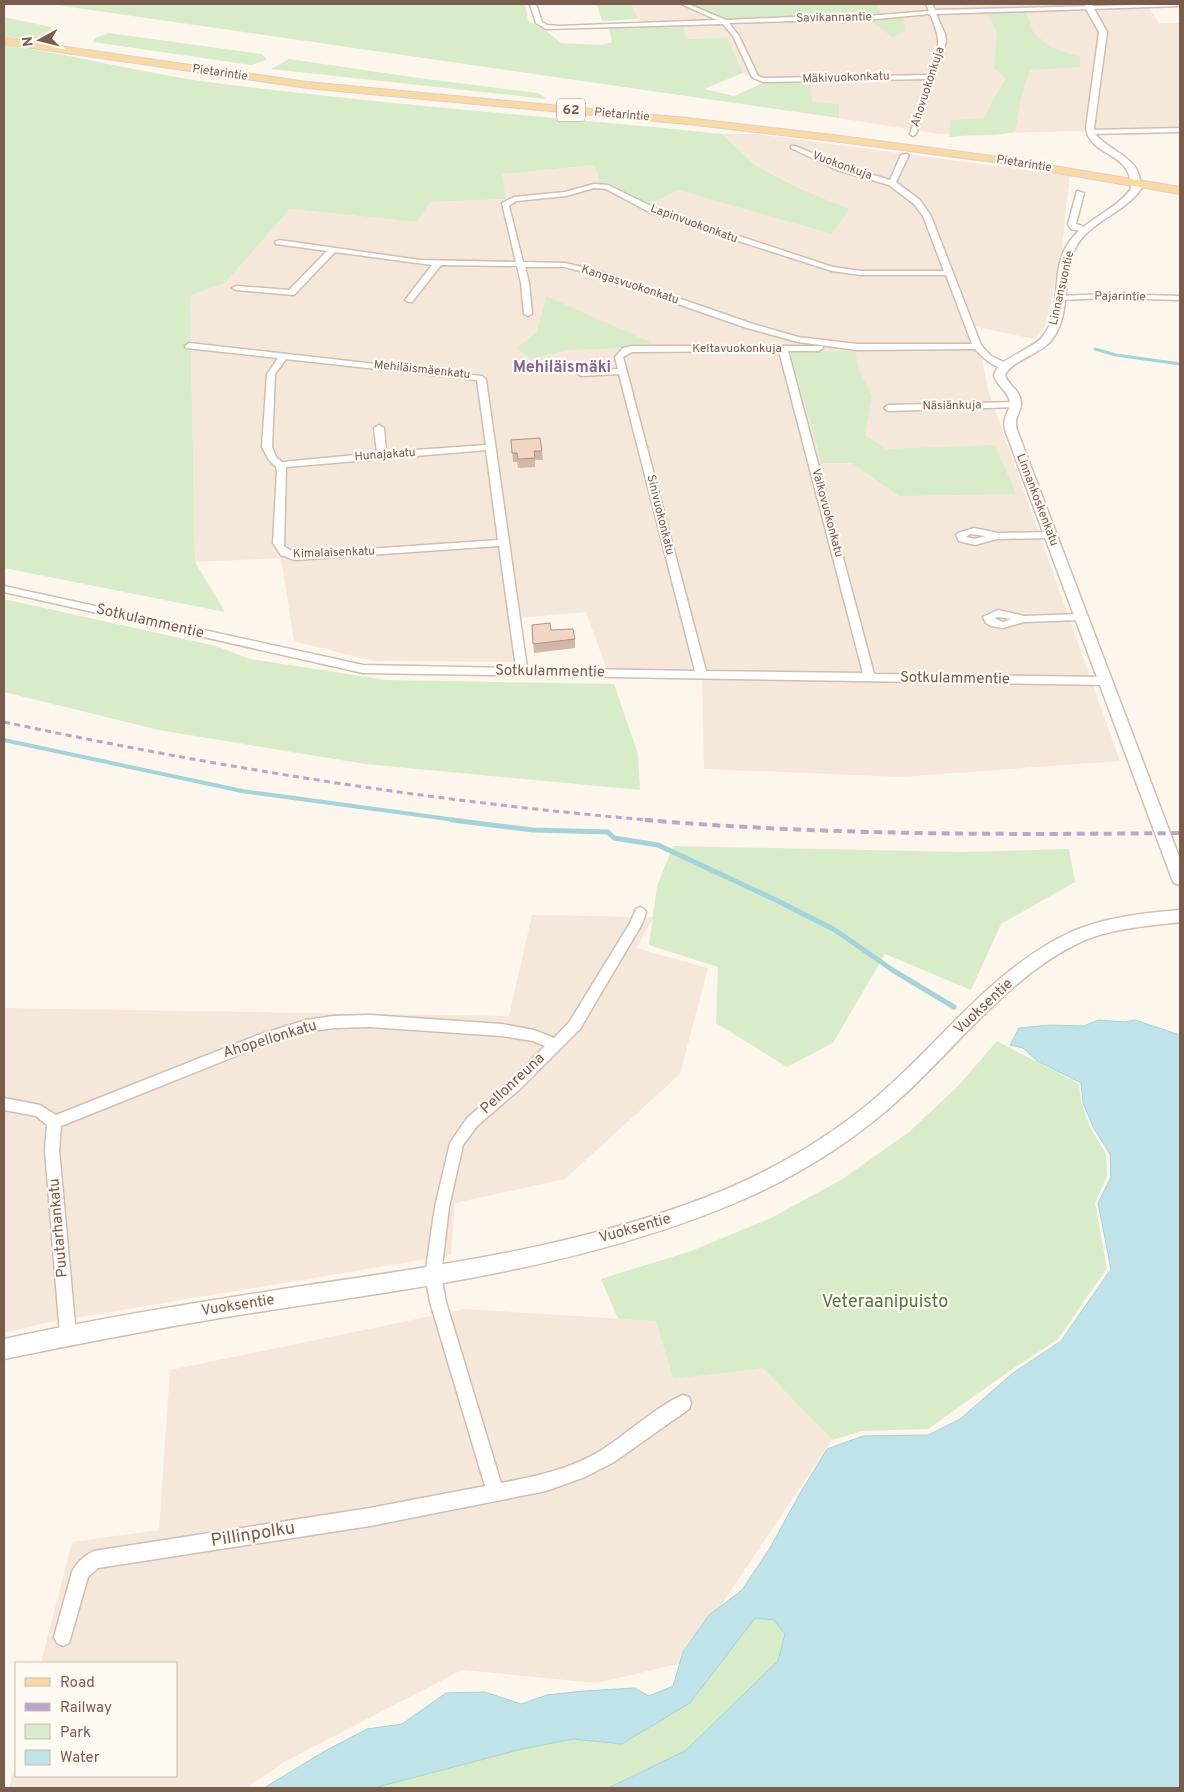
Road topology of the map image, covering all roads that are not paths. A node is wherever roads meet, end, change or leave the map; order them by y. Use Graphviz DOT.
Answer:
graph roads {
  1 [pos="533,4"];
  2 [pos="684,4"];
  3 [pos="929,4"];
  4 [pos="1180,4"];
  5 [pos="1088,6"];
  6 [pos="933,12"];
  7 [pos="724,21"];
  8 [pos="4,41"];
  9 [pos="933,77"];
  10 [pos="1180,130"];
  11 [pos="1091,132"];
  12 [pos="913,134"];
  13 [pos="793,147"];
  14 [pos="905,155"];
  15 [pos="892,183"];
  16 [pos="1137,183"];
  17 [pos="1180,191"];
  18 [pos="1080,193"];
  19 [pos="1085,230"];
  20 [pos="279,242"];
  21 [pos="332,251"];
  22 [pos="438,263"];
  23 [pos="521,264"];
  24 [pos="949,273"];
  25 [pos="236,288"];
  26 [pos="1060,298"];
  27 [pos="1180,298"];
  28 [pos="409,300"];
  29 [pos="528,314"];
  30 [pos="189,346"];
  31 [pos="977,346"];
  32 [pos="857,347"];
  33 [pos="783,349"];
  34 [pos="284,356"];
  35 [pos="620,357"];
  36 [pos="1007,367"];
  37 [pos="623,371"];
  38 [pos="580,373"];
  39 [pos="1016,405"];
  40 [pos="888,408"];
  41 [pos="379,428"];
  42 [pos="490,448"];
  43 [pos="382,455"];
  44 [pos="281,466"];
  45 [pos="1050,534"];
  46 [pos="997,536"];
  47 [pos="503,543"];
  48 [pos="4,589"];
  49 [pos="1082,617"];
  50 [pos="1024,619"];
  51 [pos="522,671"];
  52 [pos="700,674"];
  53 [pos="870,678"];
  54 [pos="1106,681"];
  55 [pos="1180,878"];
  56 [pos="640,912"];
  57 [pos="1180,916"];
  58 [pos="555,1044"];
  59 [pos="4,1104"];
  60 [pos="54,1122"];
  61 [pos="433,1275"];
  62 [pos="68,1335"];
  63 [pos="4,1349"];
  64 [pos="683,1403"];
  65 [pos="495,1492"];
  66 [pos="64,1638"];
  1 -- 7 [label="street, Savikannantie"];
  2 -- 7 [label="street"];
  3 -- 6 [label="street, Ahovuokonkuja"];
  4 -- 5 [label="street, Savikannantie"];
  5 -- 6 [label="street, Savikannantie"];
  5 -- 11 [label="street"];
  6 -- 7 [label="street, Savikannantie"];
  6 -- 9 [label="street, Ahovuokonkuja"];
  7 -- 9 [label="street, Mäkivuokonkatu"];
  8 -- 16 [label="main road, Pietarintie / 62"];
  9 -- 12 [label="street, Ahovuokonkuja"];
  10 -- 11 [label="street"];
  11 -- 16 [label="street"];
  13 -- 15 [label="street, Vuokonkuja"];
  14 -- 15 [label="street"];
  15 -- 24 [label="street"];
  16 -- 17 [label="main road, Pietarintie / 62"];
  16 -- 19 [label="street, Linnansuontie"];
  18 -- 19 [label="street"];
  19 -- 26 [label="street, Linnansuontie"];
  20 -- 21 [label="street, Kangasvuokonkatu"];
  21 -- 22 [label="street, Kangasvuokonkatu"];
  21 -- 25 [label="street"];
  22 -- 23 [label="street, Kangasvuokonkatu"];
  22 -- 28 [label="street"];
  23 -- 24 [label="street, Lapinvuokonkatu"];
  23 -- 29 [label="street"];
  23 -- 32 [label="street, Kangasvuokonkatu"];
  24 -- 31 [label="street"];
  26 -- 27 [label="street, Pajarintie"];
  26 -- 36 [label="street, Linnansuontie"];
  30 -- 34 [label="street, Mehiläismäenkatu"];
  31 -- 32 [label="street, Kangasvuokonkatu"];
  31 -- 36 [label="street"];
  32 -- 33 [label="street, Keltavuokonkuja"];
  33 -- 35 [label="street, Keltavuokonkuja"];
  33 -- 53 [label="street, Valkovuokonkatu"];
  34 -- 42 [label="street, Mehiläismäenkatu"];
  34 -- 44 [label="street"];
  35 -- 37 [label="street, Sinivuokonkatu"];
  36 -- 39 [label="street"];
  37 -- 38 [label="street"];
  37 -- 52 [label="street, Sinivuokonkatu"];
  39 -- 40 [label="street, Näsiänkuja"];
  39 -- 45 [label="street, Linnankoskenkatu"];
  41 -- 43 [label="street"];
  42 -- 43 [label="street, Hunajakatu"];
  42 -- 47 [label="street, Mehiläismäenkatu"];
  43 -- 44 [label="street, Hunajakatu"];
  44 -- 47 [label="street, Kimalaisenkatu"];
  45 -- 46 [label="street"];
  45 -- 49 [label="street, Linnankoskenkatu"];
  47 -- 51 [label="street, Mehiläismäenkatu"];
  48 -- 51 [label="street, Sotkulammentie"];
  49 -- 50 [label="street"];
  49 -- 54 [label="street, Linnankoskenkatu"];
  51 -- 52 [label="street, Sotkulammentie"];
  52 -- 53 [label="street, Sotkulammentie"];
  53 -- 54 [label="street, Sotkulammentie"];
  54 -- 55 [label="street, Linnankoskenkatu"];
  56 -- 58 [label="street, Pellonreuna"];
  57 -- 61 [label="street, Vuoksentie"];
  58 -- 60 [label="street, Ahopellonkatu"];
  58 -- 61 [label="street, Pellonreuna"];
  59 -- 60 [label="street"];
  60 -- 62 [label="street, Puutarhankatu"];
  61 -- 62 [label="street, Vuoksentie"];
  61 -- 65 [label="street"];
  62 -- 63 [label="street, Vuoksentie"];
  64 -- 65 [label="street, Pillinpolku"];
  65 -- 66 [label="street, Pillinpolku"];
}
